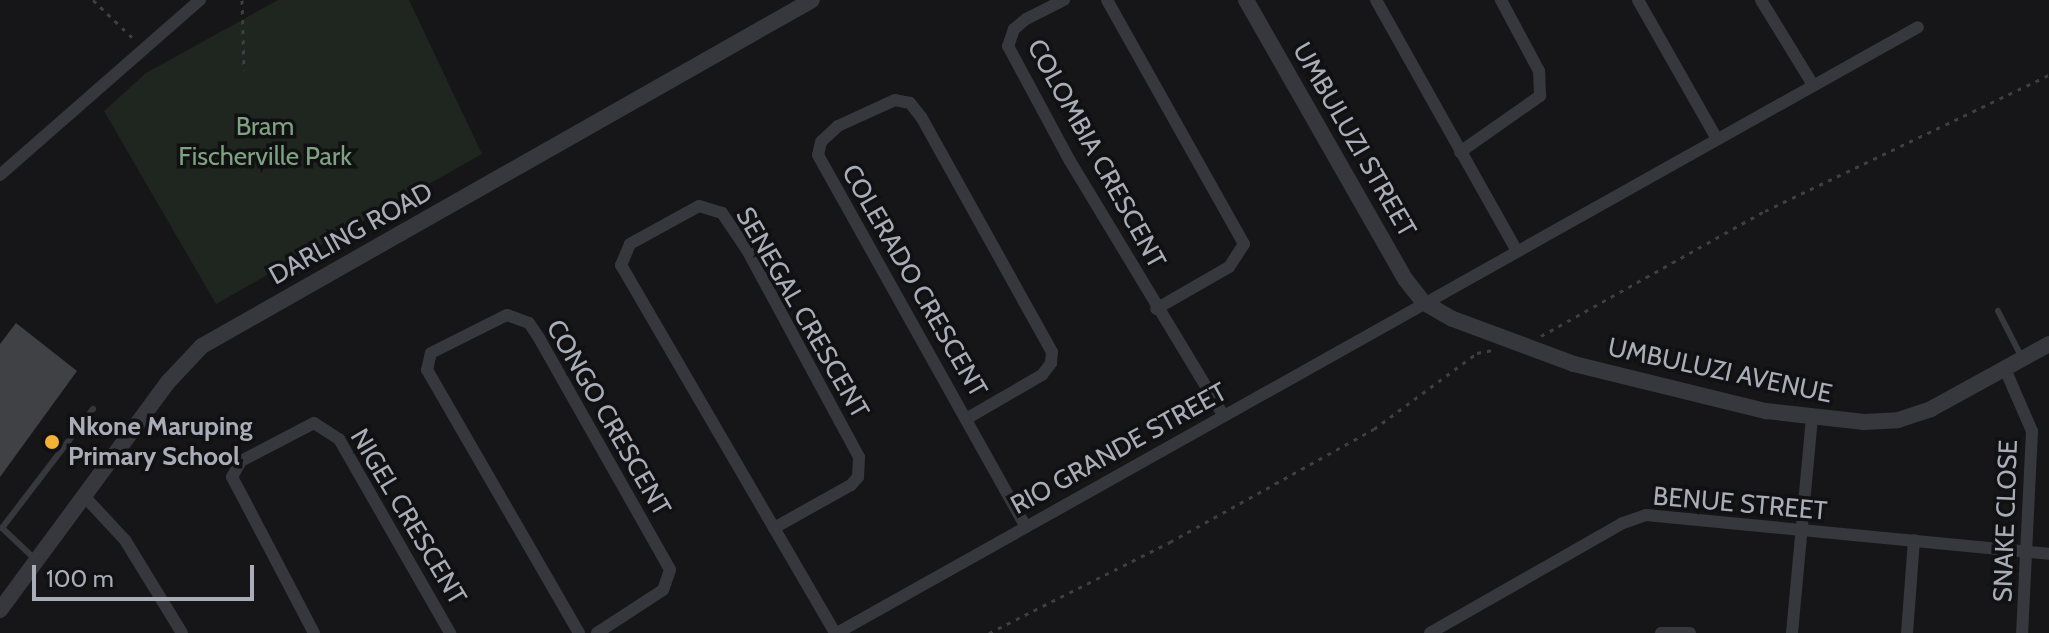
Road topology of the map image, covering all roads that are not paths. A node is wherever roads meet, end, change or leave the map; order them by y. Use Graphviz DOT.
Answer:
graph roads {
  1 [pos="200,0"];
  2 [pos="812,0"];
  3 [pos="1064,0"];
  4 [pos="1107,0"];
  5 [pos="1246,0"];
  6 [pos="1376,0"];
  7 [pos="1501,0"];
  8 [pos="1638,0"];
  9 [pos="1761,0"];
  10 [pos="1918,27"];
  11 [pos="1813,85"];
  12 [pos="1717,139"];
  13 [pos="1460,152"];
  14 [pos="0,175"];
  15 [pos="1516,249"];
  16 [pos="1423,302"];
  17 [pos="1156,309"];
  18 [pos="1998,311"];
  19 [pos="2049,344"];
  20 [pos="2023,359"];
  21 [pos="2005,369"];
  22 [pos="93,409"];
  23 [pos="1223,415"];
  24 [pos="1812,418"];
  25 [pos="966,419"];
  26 [pos="85,497"];
  27 [pos="1026,527"];
  28 [pos="774,528"];
  29 [pos="1803,533"];
  30 [pos="1914,540"];
  31 [pos="2027,551"];
  32 [pos="2049,554"];
  33 [pos="38,561"];
  34 [pos="0,610"];
  35 [pos="182,633"];
  36 [pos="314,633"];
  37 [pos="450,633"];
  38 [pos="579,633"];
  39 [pos="597,633"];
  40 [pos="836,633"];
  41 [pos="1430,633"];
  42 [pos="1661,633"];
  43 [pos="1690,633"];
  44 [pos="1792,633"];
  45 [pos="1907,633"];
  46 [pos="2022,633"];
  1 -- 14 [label="street"];
  2 -- 26 [label="street, DARLING ROAD"];
  3 -- 17 [label="street, COLOMBIA CRESCENT"];
  4 -- 17 [label="street, COLOMBIA CRESCENT"];
  5 -- 16 [label="street, UMBULUZI STREET"];
  6 -- 13 [label="street"];
  7 -- 13 [label="street"];
  8 -- 12 [label="street"];
  9 -- 11 [label="street"];
  10 -- 11 [label="street, RIO GRANDE STREET"];
  11 -- 12 [label="street, RIO GRANDE STREET"];
  12 -- 15 [label="street, RIO GRANDE STREET"];
  13 -- 15 [label="street"];
  15 -- 16 [label="street, RIO GRANDE STREET"];
  16 -- 23 [label="street, RIO GRANDE STREET"];
  16 -- 24 [label="street, UMBULUZI AVENUE"];
  17 -- 23 [label="street, COLOMBIA CRESCENT"];
  18 -- 20 [label="lane"];
  19 -- 20 [label="street, UMBULUZI AVENUE"];
  20 -- 21 [label="street, UMBULUZI AVENUE"];
  21 -- 24 [label="street, UMBULUZI AVENUE"];
  21 -- 31 [label="street, SNAKE CLOSE"];
  22 -- 33 [label="lane"];
  23 -- 27 [label="street, RIO GRANDE STREET"];
  24 -- 29 [label="street"];
  25 -- 25 [label="street, COLERADO CRESCENT"];
  25 -- 27 [label="street, COLERADO CRESCENT"];
  26 -- 33 [label="street, DARLING ROAD"];
  26 -- 35 [label="street"];
  27 -- 40 [label="street, RIO GRANDE STREET"];
  28 -- 28 [label="street, SENEGAL CRESCENT"];
  28 -- 40 [label="street, SENEGAL CRESCENT"];
  29 -- 30 [label="street, BENUE STREET"];
  29 -- 41 [label="street, BENUE STREET"];
  29 -- 44 [label="street"];
  30 -- 31 [label="street, BENUE STREET"];
  30 -- 45 [label="street"];
  31 -- 32 [label="street, BENUE STREET"];
  31 -- 46 [label="street, SNAKE CLOSE"];
  33 -- 34 [label="street, DARLING ROAD"];
  36 -- 37 [label="street, NIGEL CRESCENT"];
  38 -- 39 [label="street, CONGO CRESCENT"];
  42 -- 43 [label="street"];
}
